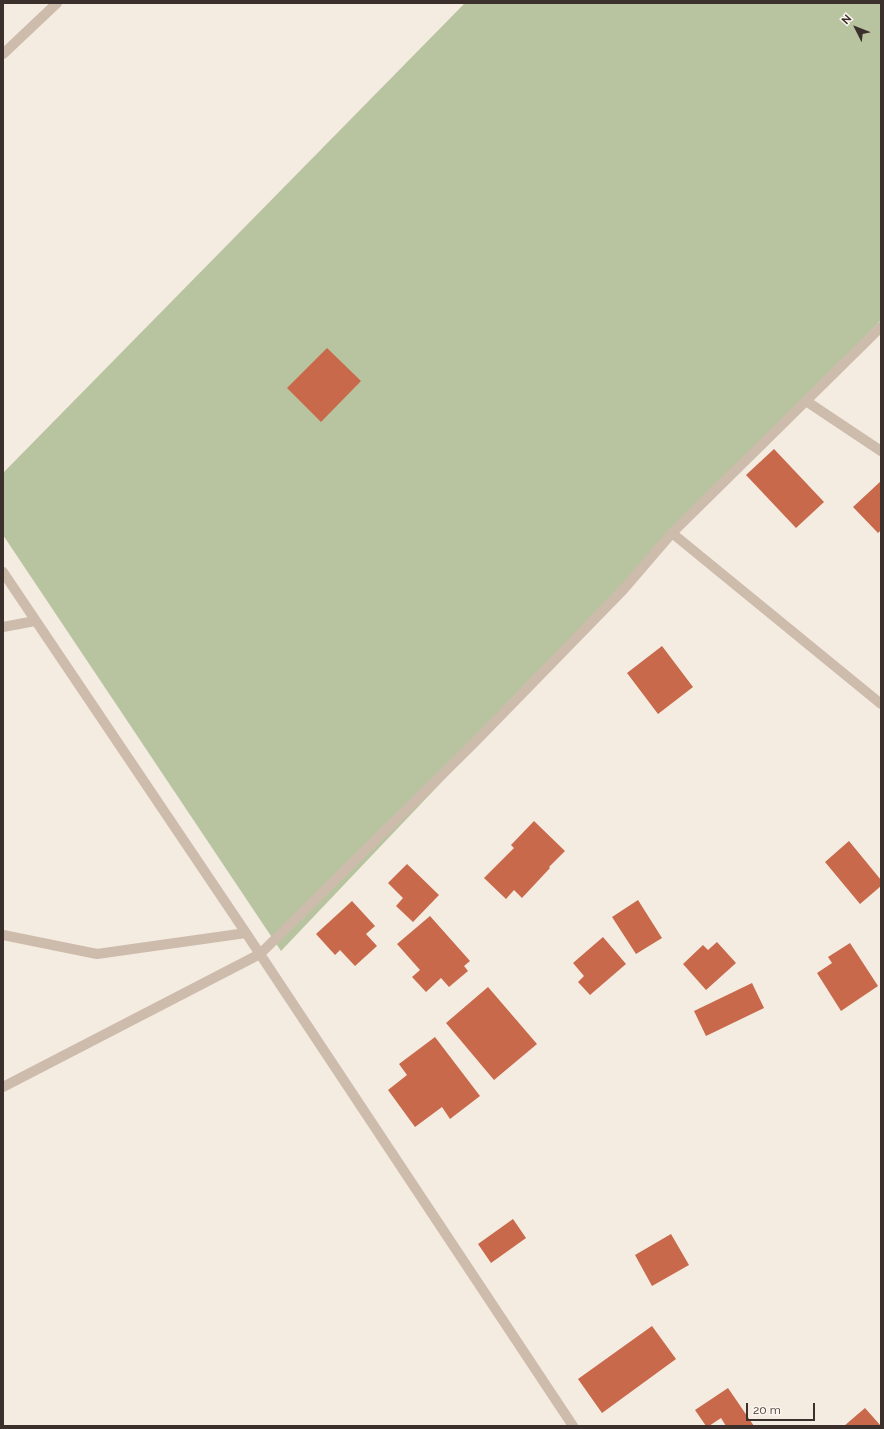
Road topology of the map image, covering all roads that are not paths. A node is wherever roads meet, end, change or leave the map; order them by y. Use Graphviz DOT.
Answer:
graph roads {
  1 [pos="56,3"];
  2 [pos="3,54"];
  3 [pos="881,327"];
  4 [pos="806,401"];
  5 [pos="881,451"];
  6 [pos="672,533"];
  7 [pos="3,572"];
  8 [pos="35,621"];
  9 [pos="3,627"];
  10 [pos="881,704"];
  11 [pos="246,933"];
  12 [pos="3,935"];
  13 [pos="260,954"];
  14 [pos="3,1087"];
  15 [pos="573,1426"];
  1 -- 2 [label="street"];
  3 -- 4 [label="street"];
  4 -- 5 [label="street"];
  4 -- 6 [label="street"];
  6 -- 10 [label="street"];
  6 -- 13 [label="street"];
  7 -- 8 [label="street"];
  8 -- 9 [label="street"];
  8 -- 11 [label="street"];
  11 -- 12 [label="street"];
  11 -- 13 [label="street"];
  13 -- 14 [label="street"];
  13 -- 15 [label="street"];
}
